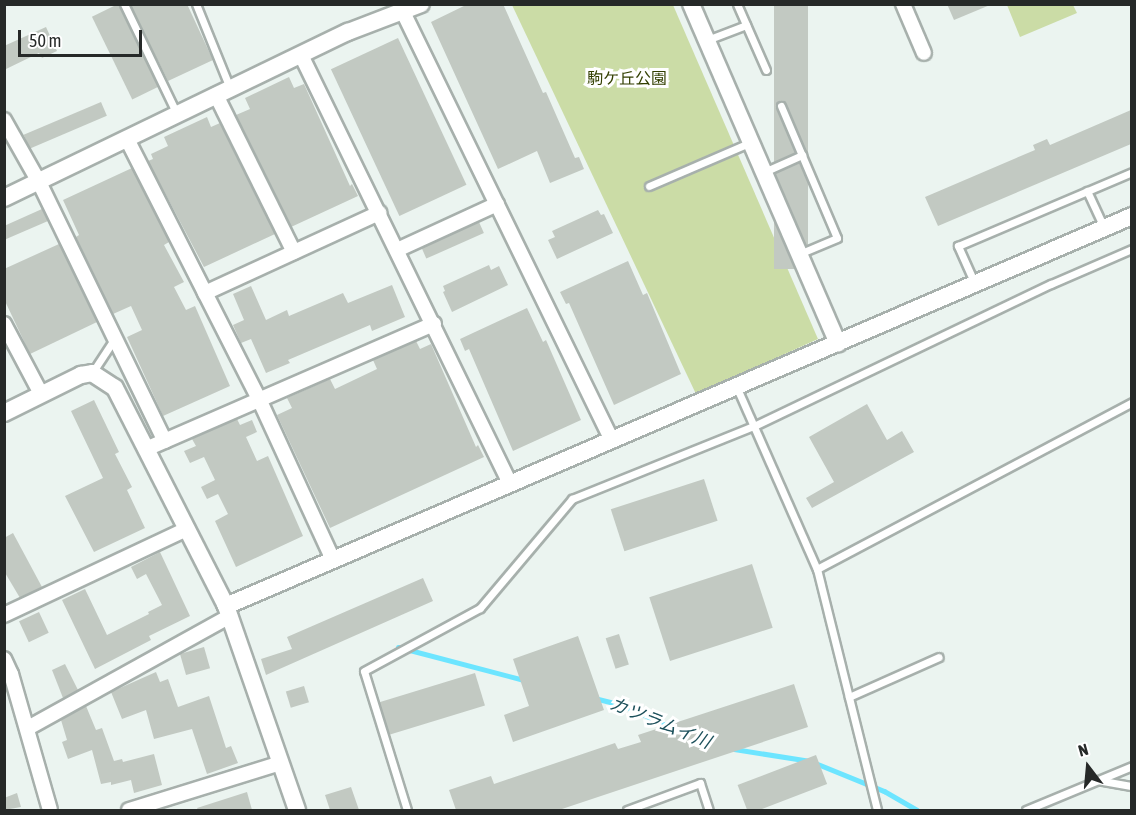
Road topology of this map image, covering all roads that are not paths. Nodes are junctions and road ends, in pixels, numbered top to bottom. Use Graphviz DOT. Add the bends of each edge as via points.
graph roads {
  1 [pos="124,4"];
  2 [pos="196,4"];
  3 [pos="421,4"];
  4 [pos="691,4"];
  5 [pos="737,4"];
  6 [pos="903,4"];
  7 [pos="403,12"];
  8 [pos="746,24"];
  9 [pos="707,40"];
  10 [pos="924,52"];
  11 [pos="301,55"];
  12 [pos="766,70"];
  13 [pos="223,92"];
  14 [pos="781,106"];
  15 [pos="177,114"];
  16 [pos="4,120"];
  17 [pos="127,139"];
  18 [pos="751,142"];
  19 [pos="802,155"];
  20 [pos="764,172"];
  21 [pos="1131,172"];
  22 [pos="39,182"];
  23 [pos="649,186"];
  24 [pos="1087,191"];
  25 [pos="4,198"];
  26 [pos="497,204"];
  27 [pos="379,213"];
  28 [pos="1131,216"];
  29 [pos="1104,227"];
  30 [pos="1131,249"];
  31 [pos="397,250"];
  32 [pos="294,252"];
  33 [pos="799,254"];
  34 [pos="975,284"];
  35 [pos="205,293"];
  36 [pos="4,324"];
  37 [pos="434,324"];
  38 [pos="115,338"];
  39 [pos="838,344"];
  40 [pos="92,373"];
  41 [pos="737,388"];
  42 [pos="41,394"];
  43 [pos="259,399"];
  44 [pos="1131,402"];
  45 [pos="4,414"];
  46 [pos="754,426"];
  47 [pos="165,441"];
  48 [pos="612,441"];
  49 [pos="146,449"];
  50 [pos="510,484"];
  51 [pos="187,529"];
  52 [pos="333,560"];
  53 [pos="817,569"];
  54 [pos="228,611"];
  55 [pos="4,615"];
  56 [pos="939,657"];
  57 [pos="4,659"];
  58 [pos="8,674"];
  59 [pos="849,697"];
  60 [pos="28,728"];
  61 [pos="280,764"];
  62 [pos="1131,766"];
  63 [pos="1097,780"];
  64 [pos="1131,786"];
  65 [pos="50,810"];
  66 [pos="129,810"];
  67 [pos="297,810"];
  68 [pos="407,810"];
  69 [pos="628,810"];
  70 [pos="709,810"];
  71 [pos="877,810"];
  72 [pos="1026,810"];
  1 -- 15 [label="lane"];
  2 -- 13 [label="lane"];
  3 -- 7 [label="street"];
  4 -- 9 [label="street"];
  5 -- 8 [label="lane"];
  6 -- 10 [label="street"];
  7 -- 11 [label="street"];
  7 -- 26 [label="street"];
  8 -- 9 [label="lane"];
  8 -- 12 [label="lane"];
  9 -- 18 [label="street"];
  11 -- 13 [label="street"];
  11 -- 27 [label="street"];
  13 -- 15 [label="street"];
  13 -- 32 [label="street"];
  14 -- 19 [label="lane"];
  15 -- 17 [label="street"];
  16 -- 22 [label="street"];
  17 -- 22 [label="street"];
  17 -- 35 [label="street"];
  18 -- 20 [label="street"];
  18 -- 23 [label="lane"];
  19 -- 20 [label="lane"];
  19 -- 33 [label="lane" via="837,238"];
  20 -- 33 [label="street"];
  21 -- 24 [label="lane"];
  22 -- 25 [label="street"];
  22 -- 38 [label="street"];
  24 -- 29 [label="lane"];
  24 -- 34 [label="lane" via="958,246"];
  26 -- 31 [label="street"];
  26 -- 48 [label="street"];
  27 -- 31 [label="street"];
  27 -- 32 [label="street"];
  28 -- 29 [label="street"];
  29 -- 34 [label="street"];
  30 -- 46 [label="lane"];
  31 -- 37 [label="street"];
  32 -- 35 [label="street"];
  33 -- 39 [label="street"];
  34 -- 39 [label="street"];
  35 -- 43 [label="street"];
  36 -- 42 [label="street"];
  37 -- 43 [label="street"];
  37 -- 50 [label="street"];
  38 -- 40 [label="lane"];
  38 -- 47 [label="street"];
  39 -- 41 [label="street"];
  40 -- 42 [label="street"];
  40 -- 49 [label="street" via="115,388"];
  41 -- 46 [label="lane"];
  41 -- 48 [label="street"];
  42 -- 45 [label="street"];
  43 -- 47 [label="street"];
  43 -- 52 [label="street"];
  44 -- 53 [label="lane"];
  46 -- 53 [label="lane"];
  46 -- 68 [label="lane" via="572,499 480,608 364,671"];
  47 -- 49 [label="street"];
  48 -- 50 [label="street"];
  49 -- 51 [label="street"];
  50 -- 52 [label="street"];
  51 -- 54 [label="street"];
  51 -- 55 [label="street"];
  52 -- 54 [label="street"];
  53 -- 59 [label="lane"];
  54 -- 60 [label="street"];
  54 -- 61 [label="street"];
  56 -- 59 [label="lane"];
  57 -- 58 [label="street"];
  58 -- 60 [label="street"];
  59 -- 71 [label="lane"];
  60 -- 65 [label="street"];
  61 -- 66 [label="street"];
  61 -- 67 [label="street"];
  62 -- 63 [label="lane"];
  63 -- 64 [label="lane"];
  63 -- 72 [label="lane"];
  69 -- 70 [label="lane" via="700,783"];
}
